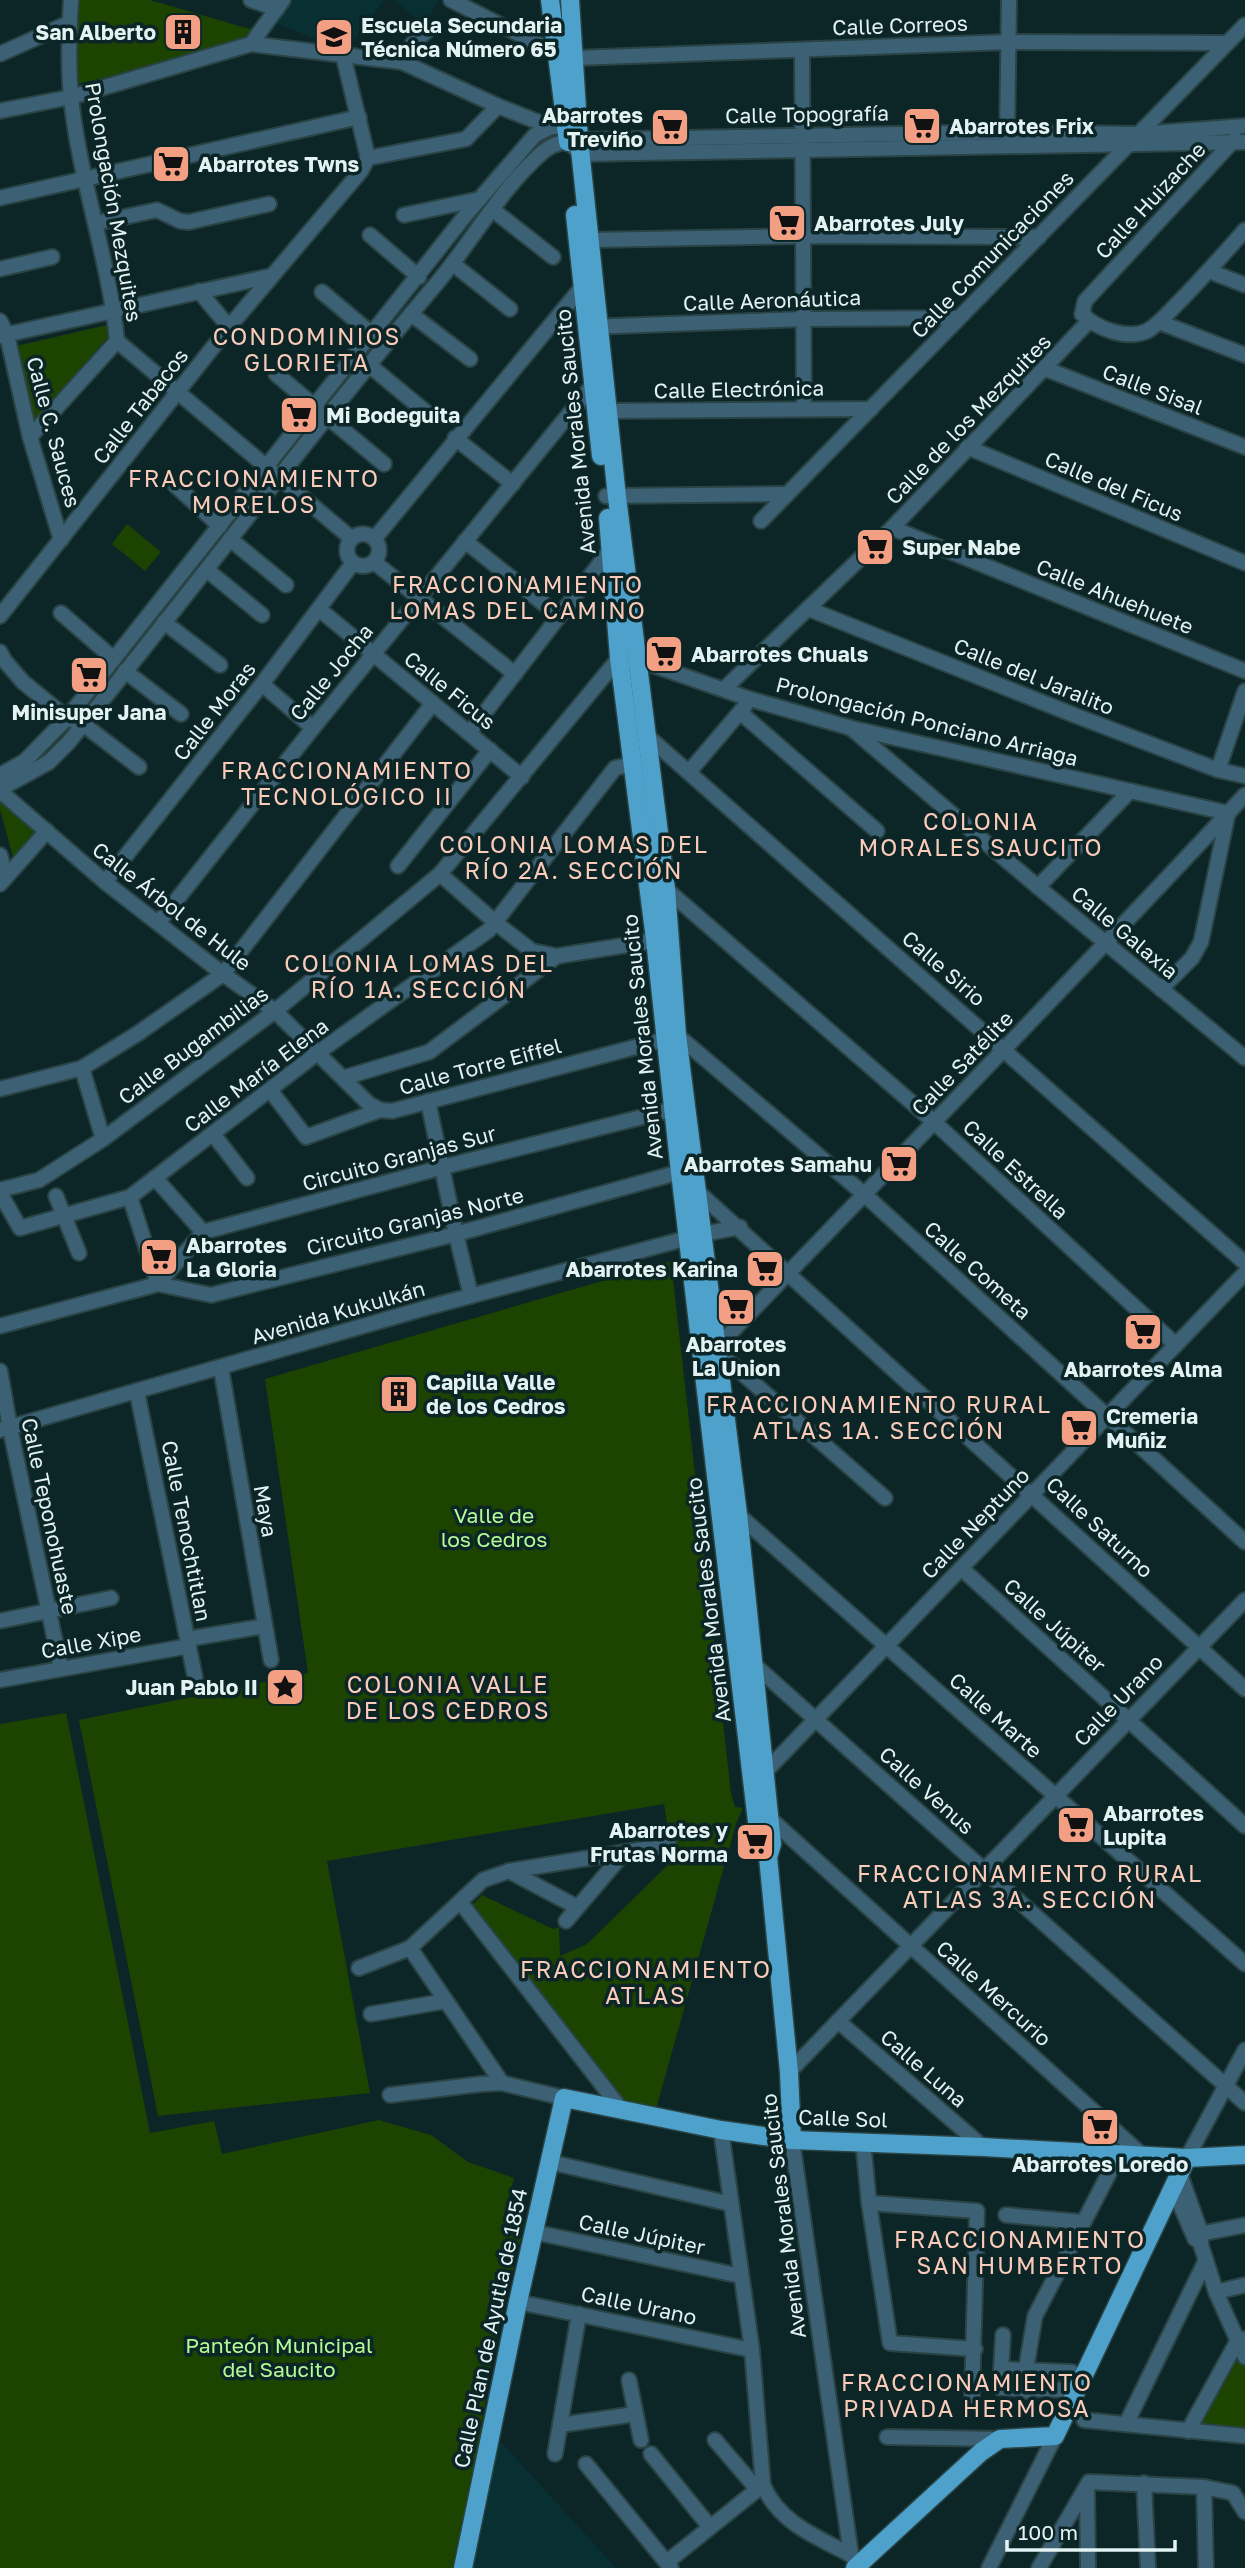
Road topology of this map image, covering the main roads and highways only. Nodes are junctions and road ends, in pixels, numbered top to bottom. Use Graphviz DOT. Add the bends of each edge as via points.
graph roads {
  1 [pos="550,0"];
  2 [pos="570,0"];
  3 [pos="569,138"];
  4 [pos="593,327"];
  5 [pos="612,496"];
  6 [pos="663,939"];
  7 [pos="672,1037"];
  8 [pos="696,1236"];
  9 [pos="713,1349"];
  10 [pos="738,1596"];
  11 [pos="768,1857"];
  12 [pos="564,2098"];
  13 [pos="792,2140"];
  14 [pos="1245,2155"];
  15 [pos="1180,2174"];
  16 [pos="857,2564"];
  17 [pos="463,2568"];
  1 -- 3 [label="main road, Avenida Morales Saucito"];
  2 -- 3 [label="main road, Avenida Morales Saucito" via="575,58"];
  3 -- 4 [label="main road, Avenida Morales Saucito" via="582,287"];
  3 -- 4 [label="main road, Avenida Morales Saucito" via="590,240"];
  4 -- 5 [label="main road, Avenida Morales Saucito" via="608,411"];
  4 -- 5 [label="main road, Avenida Morales Saucito" via="593,386"];
  5 -- 6 [label="main road, Avenida Morales Saucito" via="619,658"];
  5 -- 6 [label="main road, Avenida Morales Saucito" via="666,889"];
  6 -- 7 [label="main road, Avenida Morales Saucito"];
  7 -- 8 [label="main road, Avenida Morales Saucito" via="697,1191"];
  7 -- 8 [label="main road, Avenida Morales Saucito" via="680,1172"];
  8 -- 9 [label="main road, Avenida Morales Saucito"];
  9 -- 10 [label="main road, Avenida Morales Saucito" via="738,1514"];
  9 -- 10 [label="main road, Avenida Morales Saucito" via="719,1498"];
  10 -- 11 [label="main road, Avenida Morales Saucito" via="753,1664 772,1844"];
  10 -- 11 [label="main road, Avenida Morales Saucito" via="737,1650 760,1847"];
  11 -- 13 [label="main road, Avenida Morales Saucito"];
  12 -- 13 [label="main road, Calle Sol"];
  12 -- 17 [label="main road, Calle Plan de Ayutla de 1854"];
  13 -- 15 [label="main road, Calle Sol" via="1143,2156"];
  14 -- 15 [label="main road, Calle Sol"];
  15 -- 16 [label="main road" via="1055,2436 1000,2439 966,2463"];
}
